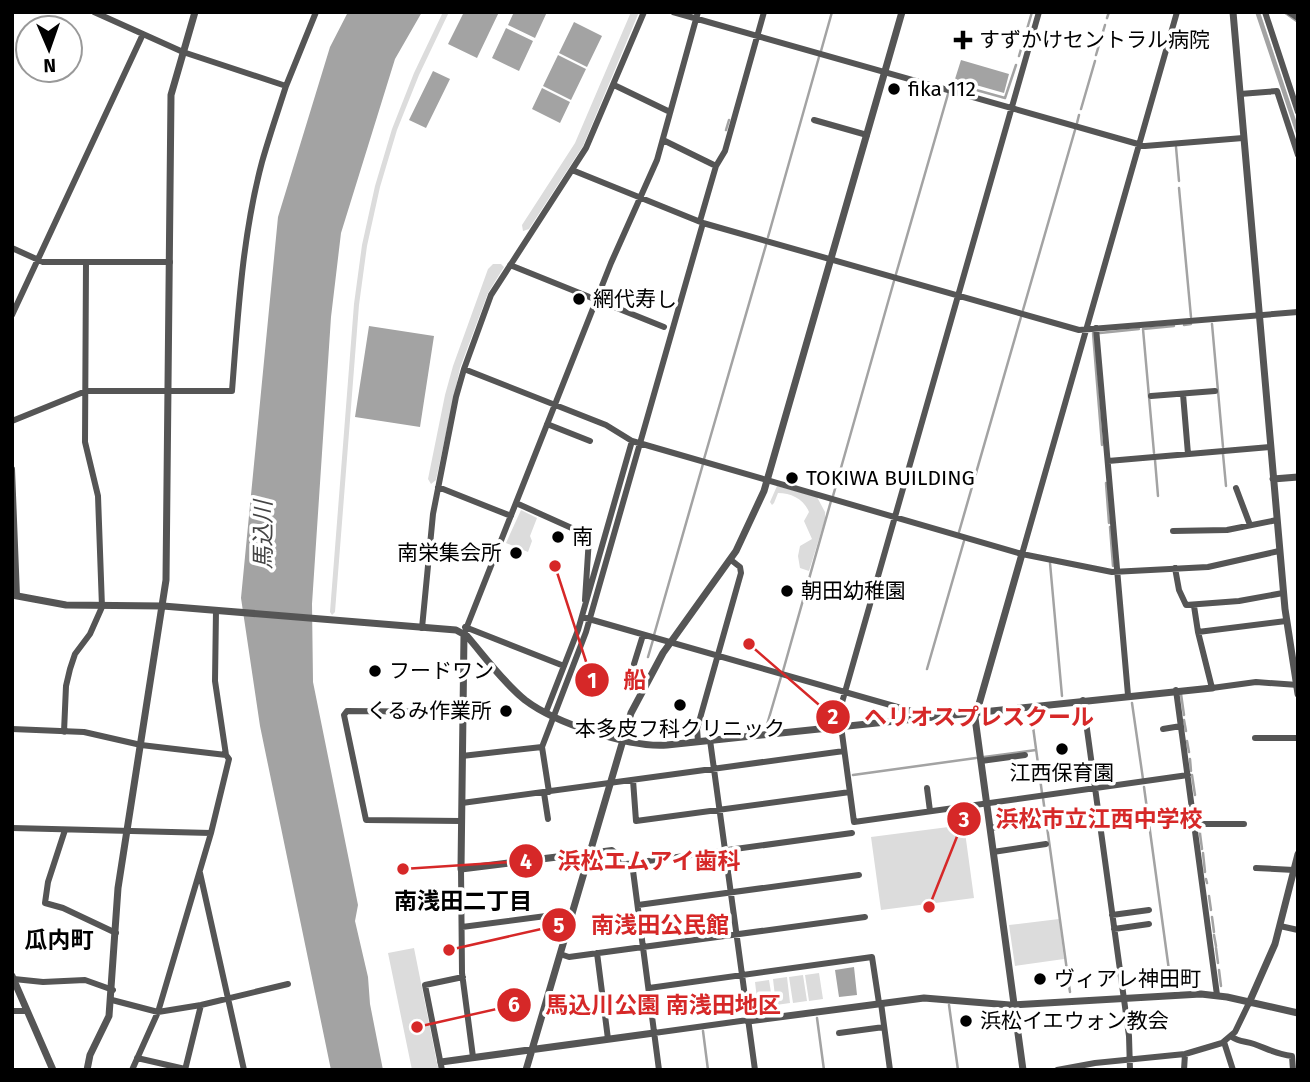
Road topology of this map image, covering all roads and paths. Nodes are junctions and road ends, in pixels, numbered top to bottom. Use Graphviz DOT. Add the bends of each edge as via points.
graph roads {
  1 [pos="94,12"];
  2 [pos="195,12"];
  3 [pos="316,12"];
  4 [pos="644,12"];
  5 [pos="673,12"];
  6 [pos="764,12"];
  7 [pos="902,12"];
  8 [pos="1039,12"];
  9 [pos="1177,12"];
  10 [pos="1233,12"];
  11 [pos="1265,12"];
  12 [pos="1289,12"];
  13 [pos="697,15"];
  14 [pos="1298,19"];
  15 [pos="143,34"];
  16 [pos="758,36"];
  17 [pos="183,52"];
  18 [pos="885,72"];
  19 [pos="614,85"];
  20 [pos="286,86"];
  21 [pos="1294,90"];
  22 [pos="1240,94"];
  23 [pos="1012,108"];
  24 [pos="670,112"];
  25 [pos="1298,112"];
  26 [pos="814,120"];
  27 [pos="867,135"];
  28 [pos="1243,138"];
  29 [pos="663,140"];
  30 [pos="1139,145"];
  31 [pos="1298,155"];
  32 [pos="716,166"];
  33 [pos="572,170"];
  34 [pos="640,198"];
  35 [pos="702,222"];
  36 [pos="12,248"];
  37 [pos="37,259"];
  38 [pos="831,259"];
  39 [pos="86,262"];
  40 [pos="170,262"];
  41 [pos="510,265"];
  42 [pos="958,296"];
  43 [pos="596,300"];
  44 [pos="1298,312"];
  45 [pos="12,315"];
  46 [pos="1259,315"];
  47 [pos="664,327"];
  48 [pos="1096,328"];
  49 [pos="1086,329"];
  50 [pos="464,369"];
  51 [pos="86,391"];
  52 [pos="169,391"];
  53 [pos="1215,391"];
  54 [pos="1183,394"];
  55 [pos="1151,397"];
  56 [pos="555,405"];
  57 [pos="12,421"];
  58 [pos="547,424"];
  59 [pos="590,441"];
  60 [pos="632,442"];
  61 [pos="640,444"];
  62 [pos="1270,447"];
  63 [pos="1188,454"];
  64 [pos="1108,461"];
  65 [pos="12,470"];
  66 [pos="1298,477"];
  67 [pos="1273,479"];
  68 [pos="768,480"];
  69 [pos="438,487"];
  70 [pos="1236,488"];
  71 [pos="516,503"];
  72 [pos="511,516"];
  73 [pos="895,517"];
  74 [pos="1277,520"];
  75 [pos="1250,525"];
  76 [pos="1173,531"];
  77 [pos="1279,551"];
  78 [pos="1022,555"];
  79 [pos="731,560"];
  80 [pos="1175,568"];
  81 [pos="1118,572"];
  82 [pos="1283,593"];
  83 [pos="15,595"];
  84 [pos="587,601"];
  85 [pos="163,606"];
  86 [pos="1194,606"];
  87 [pos="102,607"];
  88 [pos="216,610"];
  89 [pos="582,617"];
  90 [pos="590,620"];
  91 [pos="1286,621"];
  92 [pos="422,628"];
  93 [pos="464,630"];
  94 [pos="1198,632"];
  95 [pos="643,635"];
  96 [pos="670,642"];
  97 [pos="718,656"];
  98 [pos="634,664"];
  99 [pos="564,666"];
  100 [pos="1296,667"];
  101 [pos="1297,685"];
  102 [pos="1212,688"];
  103 [pos="1177,690"];
  104 [pos="845,692"];
  105 [pos="1298,694"];
  106 [pos="1128,695"];
  107 [pos="1083,700"];
  108 [pos="977,711"];
  109 [pos="463,712"];
  110 [pos="546,712"];
  111 [pos="554,715"];
  112 [pos="916,718"];
  113 [pos="839,726"];
  114 [pos="1181,726"];
  115 [pos="12,729"];
  116 [pos="1163,729"];
  117 [pos="64,732"];
  118 [pos="1255,738"];
  119 [pos="1298,738"];
  120 [pos="710,740"];
  121 [pos="622,741"];
  122 [pos="698,741"];
  123 [pos="141,745"];
  124 [pos="542,747"];
  125 [pos="844,751"];
  126 [pos="226,755"];
  127 [pos="1025,755"];
  128 [pos="462,756"];
  129 [pos="981,761"];
  130 [pos="713,769"];
  131 [pos="1188,775"];
  132 [pos="634,780"];
  133 [pos="609,784"];
  134 [pos="927,788"];
  135 [pos="1095,788"];
  136 [pos="850,792"];
  137 [pos="546,793"];
  138 [pos="461,803"];
  139 [pos="986,803"];
  140 [pos="719,810"];
  141 [pos="930,811"];
  142 [pos="548,819"];
  143 [pos="461,821"];
  144 [pos="1043,821"];
  145 [pos="1195,824"];
  146 [pos="1244,824"];
  147 [pos="12,828"];
  148 [pos="990,828"];
  149 [pos="65,830"];
  150 [pos="128,831"];
  151 [pos="211,833"];
  152 [pos="852,833"];
  153 [pos="1046,844"];
  154 [pos="725,851"];
  155 [pos="993,852"];
  156 [pos="589,853"];
  157 [pos="1298,854"];
  158 [pos="632,863"];
  159 [pos="1256,868"];
  160 [pos="461,869"];
  161 [pos="1294,870"];
  162 [pos="200,872"];
  163 [pos="859,875"];
  164 [pos="1294,888"];
  165 [pos="730,892"];
  166 [pos="638,905"];
  167 [pos="1149,910"];
  168 [pos="1112,915"];
  169 [pos="570,917"];
  170 [pos="865,917"];
  171 [pos="1149,924"];
  172 [pos="1280,926"];
  173 [pos="462,927"];
  174 [pos="1114,929"];
  175 [pos="1298,930"];
  176 [pos="116,933"];
  177 [pos="736,934"];
  178 [pos="643,947"];
  179 [pos="597,953"];
  180 [pos="560,954"];
  181 [pos="742,975"];
  182 [pos="463,978"];
  183 [pos="13,981"];
  184 [pos="288,984"];
  185 [pos="649,988"];
  186 [pos="113,990"];
  187 [pos="1217,995"];
  188 [pos="228,998"];
  189 [pos="1124,998"];
  190 [pos="112,1000"];
  191 [pos="880,1003"];
  192 [pos="1249,1003"];
  193 [pos="201,1005"];
  194 [pos="1014,1005"];
  195 [pos="12,1011"];
  196 [pos="27,1011"];
  197 [pos="158,1012"];
  198 [pos="1298,1013"];
  199 [pos="748,1021"];
  200 [pos="884,1027"];
  201 [pos="654,1033"];
  202 [pos="839,1033"];
  203 [pos="1232,1037"];
  204 [pos="608,1039"];
  205 [pos="1224,1042"];
  206 [pos="532,1049"];
  207 [pos="1185,1054"];
  208 [pos="473,1057"];
  209 [pos="137,1058"];
  210 [pos="1130,1060"];
  211 [pos="441,1066"];
  212 [pos="53,1070"];
  213 [pos="87,1070"];
  214 [pos="132,1070"];
  215 [pos="185,1070"];
  216 [pos="243,1070"];
  217 [pos="526,1070"];
  218 [pos="659,1070"];
  219 [pos="755,1070"];
  220 [pos="890,1070"];
  221 [pos="1023,1070"];
  222 [pos="1057,1070"];
  223 [pos="1130,1070"];
  224 [pos="1184,1070"];
  225 [pos="1233,1070"];
  226 [pos="1293,1070"];
  1 -- 15 [label="street"];
  2 -- 17 [label="street"];
  3 -- 20 [label="street"];
  4 -- 19 [label="street"];
  5 -- 13 [label="street"];
  6 -- 16 [label="street"];
  7 -- 18 [label="street"];
  8 -- 23 [label="street"];
  9 -- 30 [label="street"];
  10 -- 22 [label="street"];
  11 -- 21 [label="street"];
  12 -- 14 [label="street"];
  13 -- 16 [label="street"];
  13 -- 24 [label="street"];
  15 -- 17 [label="street"];
  15 -- 37 [label="street"];
  16 -- 18 [label="street"];
  16 -- 32 [label="street" via="725,151"];
  17 -- 20 [label="street"];
  17 -- 40 [label="street" via="171,95"];
  18 -- 23 [label="street"];
  18 -- 27 [label="street"];
  19 -- 24 [label="street"];
  19 -- 33 [label="street"];
  20 -- 52 [label="street" via="251,215 232,391"];
  21 -- 25 [label="street"];
  22 -- 28 [label="street"];
  22 -- 31 [label="street" via="1276,91"];
  23 -- 30 [label="street"];
  23 -- 42 [label="street"];
  24 -- 29 [label="street"];
  26 -- 27 [label="street"];
  27 -- 38 [label="street"];
  28 -- 30 [label="street"];
  28 -- 46 [label="street"];
  29 -- 32 [label="street"];
  29 -- 34 [label="street"];
  30 -- 49 [label="street"];
  32 -- 35 [label="street"];
  33 -- 34 [label="street"];
  33 -- 41 [label="street"];
  34 -- 35 [label="street"];
  34 -- 43 [label="street"];
  35 -- 38 [label="street"];
  35 -- 61 [label="street"];
  36 -- 37 [label="street"];
  37 -- 39 [label="street"];
  37 -- 45 [label="street"];
  38 -- 42 [label="street"];
  38 -- 68 [label="street"];
  39 -- 40 [label="street"];
  39 -- 51 [label="street"];
  40 -- 52 [label="street"];
  41 -- 43 [label="street"];
  41 -- 50 [label="street" via="491,295"];
  42 -- 49 [label="street"];
  42 -- 73 [label="street"];
  43 -- 47 [label="street"];
  43 -- 56 [label="street"];
  44 -- 46 [label="street"];
  46 -- 48 [label="street"];
  46 -- 62 [label="street"];
  48 -- 49 [label="street"];
  48 -- 64 [label="street"];
  49 -- 78 [label="street"];
  50 -- 56 [label="street"];
  50 -- 69 [label="street"];
  51 -- 52 [label="street"];
  51 -- 57 [label="street"];
  51 -- 87 [label="street" via="85,442 98,496"];
  52 -- 85 [label="street"];
  53 -- 54 [label="street"];
  54 -- 55 [label="street"];
  54 -- 63 [label="street"];
  56 -- 58 [label="street"];
  56 -- 60 [label="street" via="606,425"];
  58 -- 59 [label="street"];
  58 -- 71 [label="street"];
  60 -- 61 [label="street"];
  60 -- 84 [label="street"];
  61 -- 68 [label="street"];
  61 -- 90 [label="street"];
  62 -- 63 [label="street"];
  62 -- 67 [label="street"];
  63 -- 64 [label="street"];
  64 -- 81 [label="street"];
  65 -- 83 [label="street"];
  66 -- 67 [label="street"];
  67 -- 74 [label="street"];
  68 -- 73 [label="street"];
  68 -- 79 [label="street"];
  69 -- 72 [label="street"];
  69 -- 92 [label="street"];
  70 -- 75 [label="street"];
  71 -- 72 [label="street"];
  71 -- 84 [label="street" via="589,538 583,600"];
  72 -- 93 [label="street"];
  73 -- 78 [label="street"];
  73 -- 104 [label="street"];
  74 -- 75 [label="street"];
  74 -- 77 [label="street"];
  75 -- 76 [label="street" via="1220,531"];
  77 -- 80 [label="street" via="1217,566"];
  77 -- 82 [label="street"];
  78 -- 81 [label="street"];
  78 -- 108 [label="street"];
  79 -- 96 [label="street"];
  79 -- 97 [label="street" via="741,573"];
  80 -- 81 [label="street"];
  80 -- 86 [label="street" via="1182,601"];
  81 -- 106 [label="street"];
  82 -- 86 [label="street"];
  82 -- 91 [label="street"];
  83 -- 87 [label="street"];
  84 -- 89 [label="street"];
  85 -- 87 [label="street"];
  85 -- 88 [label="street"];
  85 -- 123 [label="street"];
  86 -- 94 [label="street"];
  87 -- 117 [label="street" via="70,669"];
  88 -- 92 [label="street"];
  88 -- 126 [label="street" via="215,681"];
  89 -- 90 [label="street"];
  89 -- 99 [label="street"];
  90 -- 95 [label="street"];
  90 -- 111 [label="street"];
  91 -- 94 [label="street"];
  91 -- 100 [label="street"];
  92 -- 93 [label="street"];
  93 -- 99 [label="street"];
  93 -- 109 [label="street"];
  93 -- 110 [label="street" via="518,693"];
  94 -- 102 [label="street"];
  95 -- 96 [label="street"];
  95 -- 98 [label="street"];
  96 -- 97 [label="street"];
  96 -- 121 [label="street" via="640,692"];
  97 -- 104 [label="street"];
  97 -- 122 [label="street" via="697,729"];
  99 -- 110 [label="street"];
  100 -- 101 [label="street"];
  101 -- 102 [label="street" via="1256,682"];
  101 -- 105 [label="street"];
  102 -- 103 [label="street"];
  103 -- 106 [label="street"];
  103 -- 114 [label="street"];
  104 -- 112 [label="street" via="915,712"];
  104 -- 113 [label="street"];
  106 -- 107 [label="street"];
  107 -- 108 [label="street"];
  107 -- 135 [label="street"];
  108 -- 112 [label="street"];
  108 -- 129 [label="street"];
  109 -- 128 [label="street"];
  109 -- 143 [label="street" via="347,711 344,715 366,820"];
  110 -- 111 [label="street"];
  111 -- 121 [label="street"];
  111 -- 124 [label="street"];
  112 -- 113 [label="street"];
  113 -- 120 [label="street"];
  113 -- 125 [label="street"];
  114 -- 116 [label="street"];
  114 -- 131 [label="street"];
  115 -- 117 [label="street"];
  117 -- 123 [label="street"];
  118 -- 119 [label="street"];
  120 -- 122 [label="street"];
  120 -- 130 [label="street"];
  121 -- 122 [label="street" via="658,745"];
  121 -- 133 [label="street"];
  123 -- 126 [label="street"];
  123 -- 150 [label="street"];
  124 -- 128 [label="street"];
  124 -- 137 [label="street"];
  125 -- 130 [label="street"];
  125 -- 136 [label="street"];
  126 -- 151 [label="street" via="229,760"];
  127 -- 129 [label="street"];
  128 -- 138 [label="street"];
  129 -- 139 [label="street"];
  130 -- 132 [label="street"];
  130 -- 140 [label="street"];
  131 -- 135 [label="street"];
  131 -- 145 [label="street"];
  132 -- 133 [label="street"];
  132 -- 140 [label="street" via="636,821"];
  133 -- 137 [label="street"];
  133 -- 156 [label="street"];
  134 -- 141 [label="street"];
  135 -- 139 [label="street"];
  135 -- 168 [label="street"];
  136 -- 140 [label="street"];
  136 -- 141 [label="street" via="854,822"];
  137 -- 138 [label="street"];
  137 -- 142 [label="street"];
  138 -- 143 [label="street"];
  139 -- 141 [label="street"];
  139 -- 148 [label="street"];
  140 -- 154 [label="street"];
  143 -- 160 [label="street"];
  144 -- 148 [label="street"];
  145 -- 146 [label="street"];
  145 -- 187 [label="street"];
  147 -- 149 [label="street"];
  148 -- 155 [label="street"];
  149 -- 150 [label="street"];
  149 -- 176 [label="street" via="45,903"];
  150 -- 151 [label="street"];
  150 -- 176 [label="street"];
  151 -- 162 [label="street"];
  152 -- 154 [label="street"];
  153 -- 155 [label="street"];
  154 -- 158 [label="street"];
  154 -- 165 [label="street"];
  155 -- 194 [label="street"];
  156 -- 158 [label="street" via="612,850 620,865"];
  156 -- 160 [label="street"];
  156 -- 169 [label="street"];
  157 -- 161 [label="street"];
  158 -- 166 [label="street"];
  159 -- 161 [label="street"];
  160 -- 173 [label="street"];
  161 -- 164 [label="street"];
  162 -- 188 [label="street"];
  162 -- 197 [label="street"];
  163 -- 165 [label="street"];
  164 -- 172 [label="street"];
  165 -- 166 [label="street"];
  165 -- 177 [label="street"];
  166 -- 178 [label="street"];
  167 -- 168 [label="street"];
  168 -- 174 [label="street"];
  169 -- 173 [label="street" via="561,914"];
  169 -- 180 [label="street"];
  170 -- 177 [label="street"];
  171 -- 174 [label="street"];
  172 -- 175 [label="street"];
  172 -- 192 [label="street"];
  173 -- 182 [label="street"];
  174 -- 189 [label="street"];
  176 -- 186 [label="street"];
  177 -- 178 [label="street"];
  177 -- 181 [label="street"];
  178 -- 179 [label="street"];
  178 -- 185 [label="street"];
  179 -- 180 [label="street"];
  179 -- 204 [label="street"];
  180 -- 206 [label="street"];
  181 -- 185 [label="street"];
  181 -- 191 [label="street" via="872,957"];
  181 -- 199 [label="street"];
  182 -- 208 [label="street"];
  182 -- 211 [label="street" via="425,985"];
  183 -- 186 [label="street" via="85,980"];
  183 -- 196 [label="street"];
  184 -- 188 [label="street"];
  185 -- 201 [label="street"];
  186 -- 190 [label="street"];
  187 -- 189 [label="street"];
  187 -- 192 [label="street"];
  188 -- 193 [label="street"];
  188 -- 216 [label="street"];
  189 -- 194 [label="street"];
  189 -- 210 [label="street"];
  190 -- 197 [label="street"];
  190 -- 213 [label="street"];
  191 -- 194 [label="street" via="937,997"];
  191 -- 199 [label="street"];
  191 -- 200 [label="street"];
  192 -- 198 [label="street"];
  192 -- 203 [label="street"];
  193 -- 197 [label="street"];
  193 -- 215 [label="street"];
  194 -- 221 [label="street"];
  195 -- 196 [label="street"];
  196 -- 212 [label="street"];
  197 -- 209 [label="street"];
  199 -- 201 [label="street"];
  199 -- 219 [label="street"];
  200 -- 202 [label="street"];
  200 -- 220 [label="street"];
  201 -- 204 [label="street"];
  201 -- 218 [label="street"];
  203 -- 205 [label="street"];
  203 -- 226 [label="street" via="1274,1054 1292,1056"];
  204 -- 206 [label="street"];
  205 -- 207 [label="street"];
  205 -- 225 [label="street"];
  206 -- 208 [label="street"];
  206 -- 217 [label="street"];
  207 -- 210 [label="street"];
  207 -- 224 [label="street"];
  208 -- 211 [label="street"];
  209 -- 214 [label="street"];
  209 -- 215 [label="street"];
  210 -- 222 [label="street"];
  210 -- 223 [label="street"];
}
